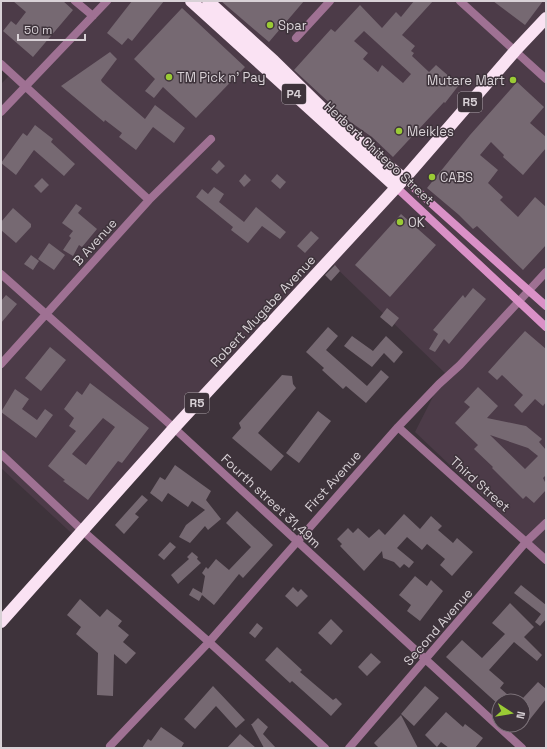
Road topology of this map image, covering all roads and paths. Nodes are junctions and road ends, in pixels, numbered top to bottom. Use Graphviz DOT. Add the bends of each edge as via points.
graph roads {
  1 [pos="75,1"];
  2 [pos="107,1"];
  3 [pos="191,1"];
  4 [pos="208,1"];
  5 [pos="330,1"];
  6 [pos="460,1"];
  7 [pos="93,16"];
  8 [pos="546,18"];
  9 [pos="296,38"];
  10 [pos="515,51"];
  11 [pos="1,64"];
  12 [pos="546,79"];
  13 [pos="25,86"];
  14 [pos="1,112"];
  15 [pos="211,139"];
  16 [pos="400,183"];
  17 [pos="150,200"];
  18 [pos="546,272"];
  19 [pos="1,274"];
  20 [pos="528,290"];
  21 [pos="518,301"];
  22 [pos="546,306"];
  23 [pos="45,314"];
  24 [pos="546,327"];
  25 [pos="1,364"];
  26 [pos="398,427"];
  27 [pos="174,428"];
  28 [pos="1,454"];
  29 [pos="546,523"];
  30 [pos="83,531"];
  31 [pos="296,541"];
  32 [pos="526,542"];
  33 [pos="546,560"];
  34 [pos="1,622"];
  35 [pos="209,642"];
  36 [pos="425,661"];
  37 [pos="110,746"];
  38 [pos="325,748"];
  39 [pos="349,748"];
  40 [pos="522,748"];
  1 -- 7 [label="street"];
  2 -- 7 [label="street"];
  3 -- 16 [label="highway, Herbert Chitepo Street / P4"];
  4 -- 16 [label="highway, Herbert Chitepo Street / P4"];
  5 -- 9 [label="street"];
  6 -- 10 [label="street"];
  7 -- 13 [label="street"];
  8 -- 10 [label="highway, Robert Mugabe Avenue / R5"];
  10 -- 12 [label="street"];
  10 -- 16 [label="highway, Robert Mugabe Avenue / R5"];
  11 -- 13 [label="street"];
  13 -- 14 [label="street"];
  13 -- 17 [label="street"];
  15 -- 17 [label="street, B Avenue"];
  16 -- 20 [label="main road, Herbert Chitepo Street"];
  16 -- 21 [label="main road, Herbert Chitepo Street"];
  16 -- 27 [label="highway, Robert Mugabe Avenue / R5"];
  17 -- 23 [label="street, B Avenue"];
  18 -- 20 [label="street, First Avenue"];
  19 -- 23 [label="street, Fourth street 31,49m"];
  20 -- 21 [label="street, First Avenue"];
  20 -- 22 [label="main road, Herbert Chitepo Street"];
  21 -- 24 [label="main road, Herbert Chitepo Street"];
  21 -- 26 [label="street, First Avenue" via="460,365"];
  23 -- 25 [label="street, B Avenue"];
  23 -- 27 [label="street, Fourth street 31,49m"];
  26 -- 31 [label="street, First Avenue"];
  26 -- 32 [label="street, Third Street"];
  27 -- 30 [label="highway, Robert Mugabe Avenue / R5"];
  27 -- 31 [label="street, Fourth street 31,49m"];
  28 -- 30 [label="street"];
  29 -- 32 [label="street, Second Avenue"];
  30 -- 34 [label="highway, Robert Mugabe Avenue / R5"];
  30 -- 35 [label="street"];
  31 -- 35 [label="street, First Avenue"];
  31 -- 36 [label="street, Fourth street 31,49m"];
  32 -- 33 [label="street, Third Street"];
  32 -- 36 [label="street, Second Avenue"];
  35 -- 37 [label="street, First Avenue"];
  35 -- 38 [label="street"];
  36 -- 39 [label="street, Second Avenue"];
  36 -- 40 [label="street, Fourth street 31,49m"];
}
